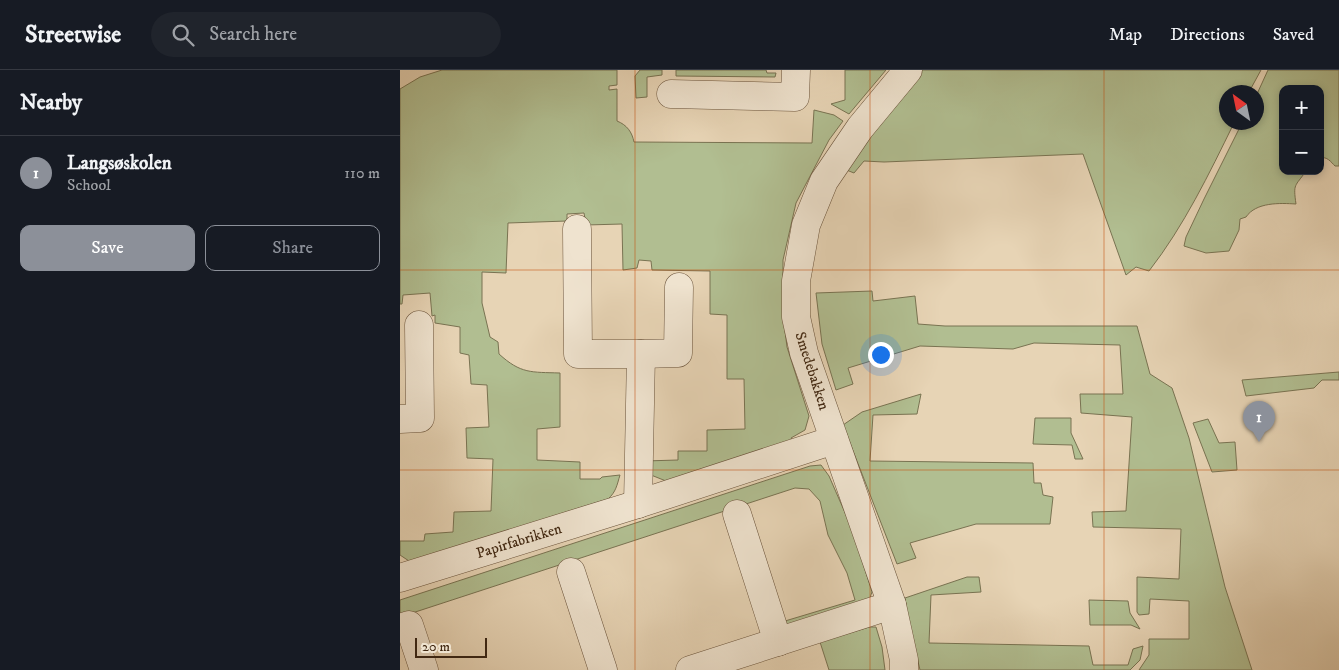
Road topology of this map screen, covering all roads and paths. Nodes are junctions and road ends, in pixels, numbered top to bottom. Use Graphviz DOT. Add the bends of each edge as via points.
graph roads {
  1 [pos="796,70"];
  2 [pos="908,70"];
  3 [pos="671,94"];
  4 [pos="577,230"];
  5 [pos="679,287"];
  6 [pos="419,325"];
  7 [pos="641,354"];
  8 [pos="400,419"];
  9 [pos="834,440"];
  10 [pos="638,504"];
  11 [pos="737,514"];
  12 [pos="572,572"];
  13 [pos="400,578"];
  14 [pos="892,605"];
  15 [pos="400,628"];
  16 [pos="778,642"];
  17 [pos="424,670"];
  18 [pos="603,670"];
  19 [pos="690,670"];
  20 [pos="904,670"];
  1 -- 3 [label="street" via="795,96"];
  2 -- 9 [label="street, Smedebakken" via="855,135 824,181 806,225 796,280 796,317 804,352"];
  4 -- 7 [label="street" via="578,354"];
  5 -- 7 [label="street" via="678,353"];
  6 -- 8 [label="street" via="420,418"];
  7 -- 10 [label="street"];
  9 -- 10 [label="street, Papirfabrikken"];
  9 -- 14 [label="street, Smedebakken"];
  10 -- 13 [label="street, Papirfabrikken"];
  11 -- 16 [label="street"];
  12 -- 18 [label="street"];
  14 -- 16 [label="street"];
  14 -- 20 [label="street, Smedebakken"];
  15 -- 17 [label="street" via="409,625"];
  16 -- 19 [label="street"];
}
